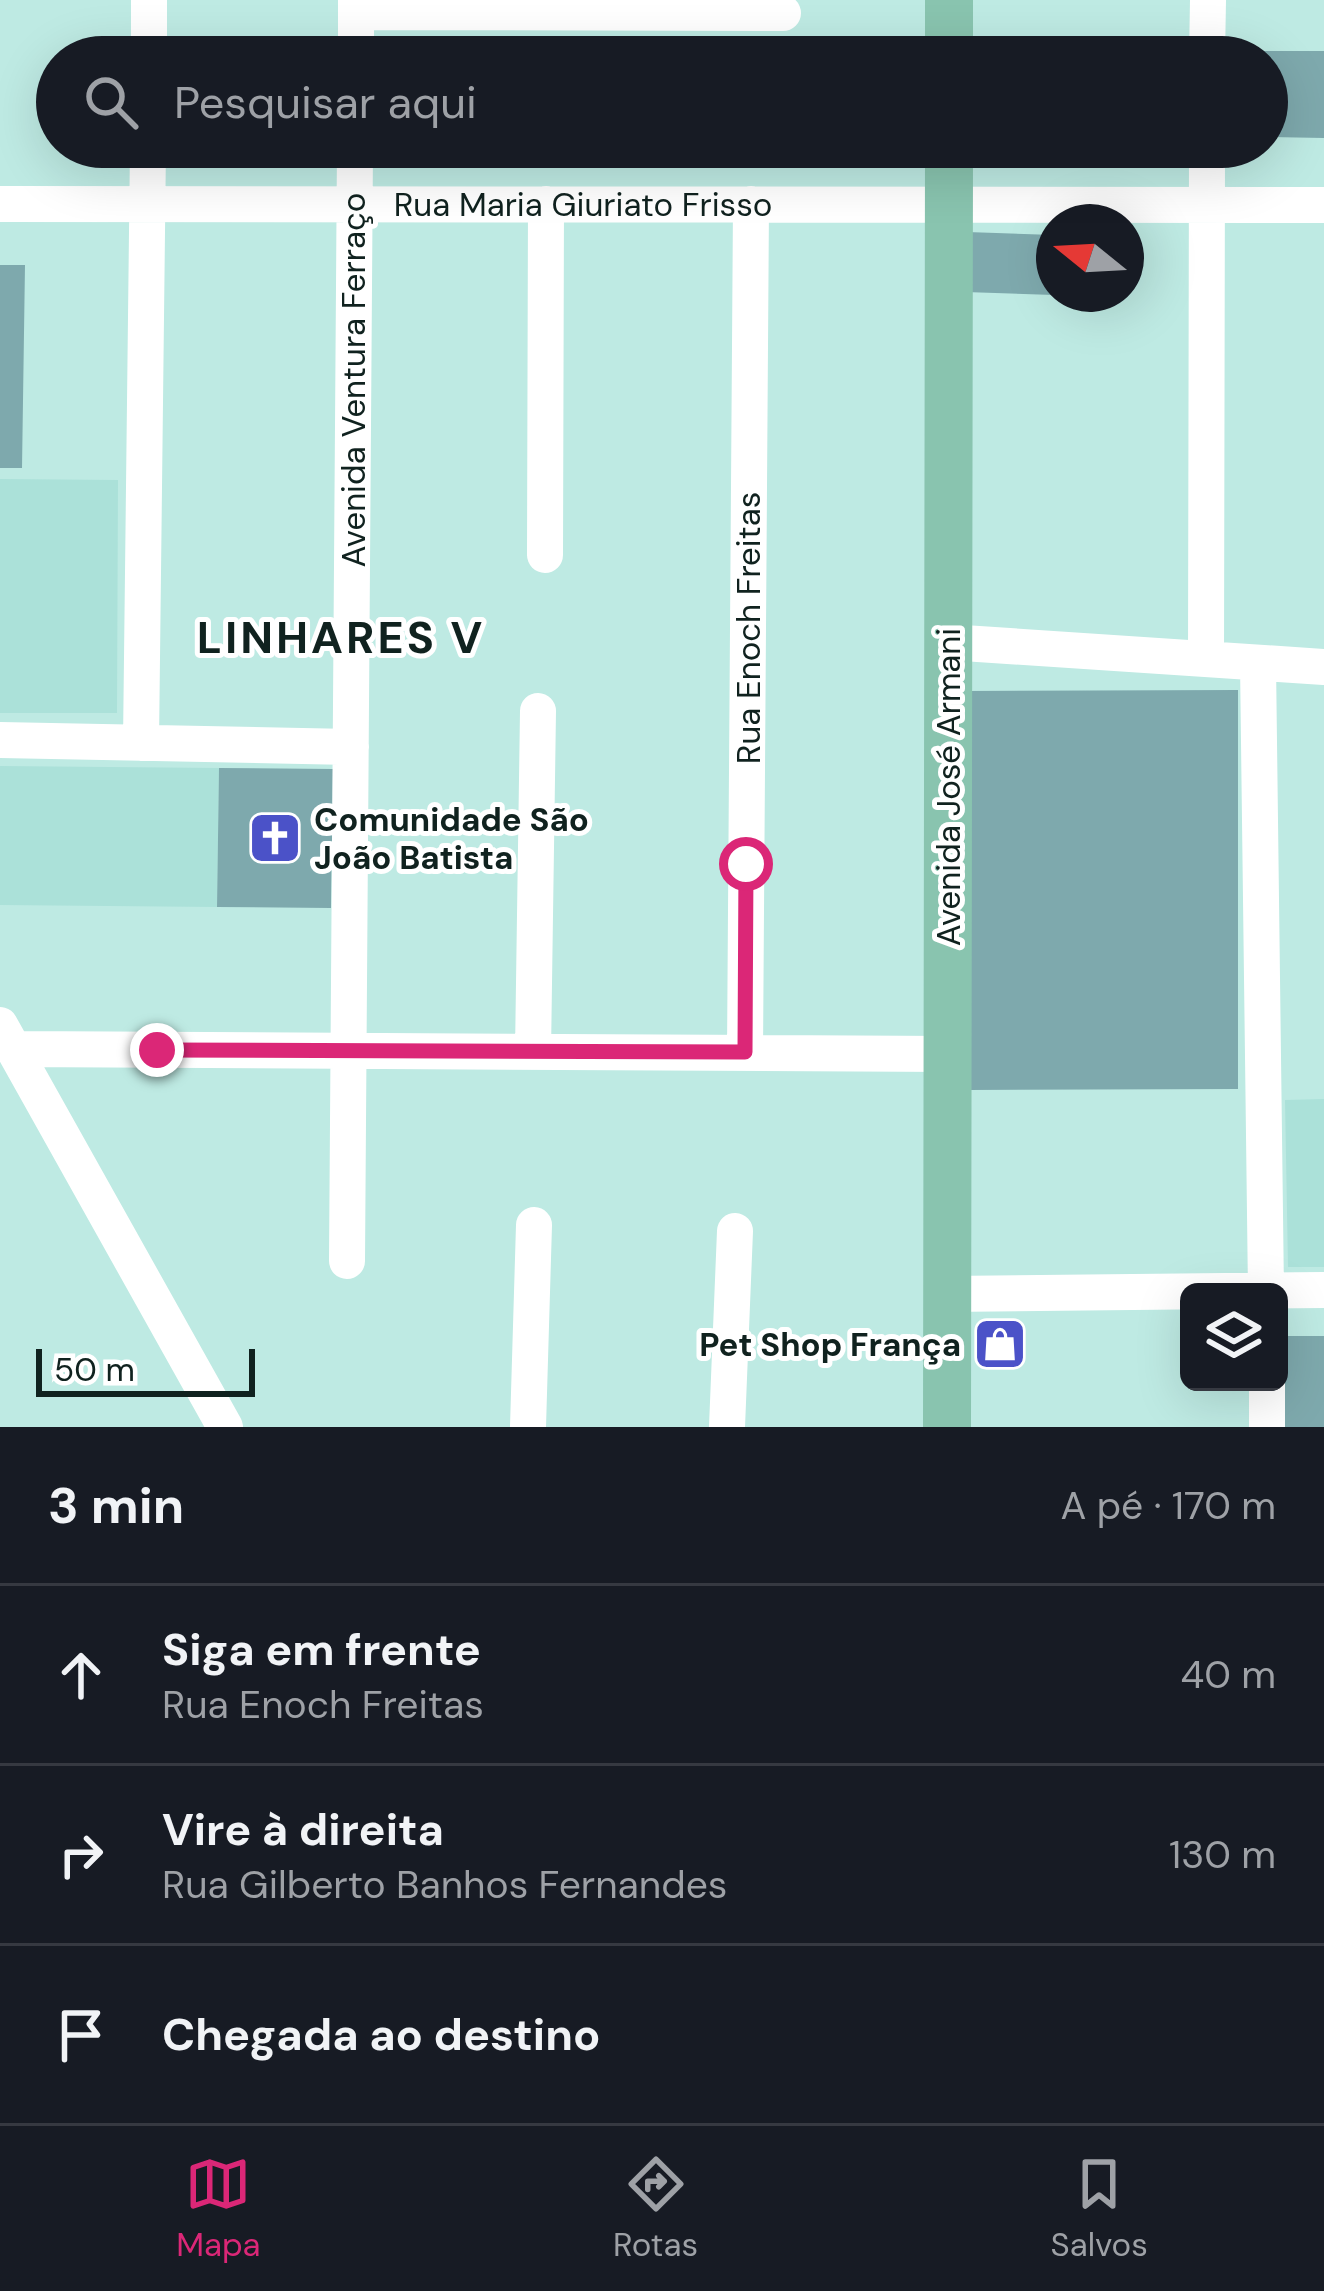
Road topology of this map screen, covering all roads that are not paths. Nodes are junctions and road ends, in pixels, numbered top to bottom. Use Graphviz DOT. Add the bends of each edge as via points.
graph roads {
  1 [pos="149,0"];
  2 [pos="949,0"];
  3 [pos="1208,0"];
  4 [pos="356,6"];
  5 [pos="783,13"];
  6 [pos="148,36"];
  7 [pos="949,36"];
  8 [pos="1208,36"];
  9 [pos="148,168"];
  10 [pos="355,168"];
  11 [pos="949,168"];
  12 [pos="1207,168"];
  13 [pos="0,204"];
  14 [pos="147,204"];
  15 [pos="355,204"];
  16 [pos="546,204"];
  17 [pos="751,204"];
  18 [pos="949,204"];
  19 [pos="1207,205"];
  20 [pos="1324,205"];
  21 [pos="545,555"];
  22 [pos="948,642"];
  23 [pos="1206,659"];
  24 [pos="1258,663"];
  25 [pos="1324,667"];
  26 [pos="538,711"];
  27 [pos="0,740"];
  28 [pos="141,743"];
  29 [pos="351,748"];
  30 [pos="7,1037"];
  31 [pos="348,1051"];
  32 [pos="533,1052"];
  33 [pos="745,1052"];
  34 [pos="948,1054"];
  35 [pos="534,1225"];
  36 [pos="735,1231"];
  37 [pos="347,1262"];
  38 [pos="1266,1283"];
  39 [pos="1324,1290"];
  40 [pos="1288,1291"];
  41 [pos="1180,1292"];
  42 [pos="947,1294"];
  43 [pos="1267,1391"];
  44 [pos="225,1427"];
  45 [pos="528,1427"];
  46 [pos="727,1427"];
  47 [pos="947,1427"];
  48 [pos="1268,1427"];
  1 -- 6 [label="street"];
  2 -- 7 [label="main road"];
  3 -- 8 [label="street"];
  4 -- 5 [label="street"];
  9 -- 14 [label="street"];
  10 -- 15 [label="street, Avenida Ventura Ferraço"];
  11 -- 18 [label="main road, Avenida José Armani"];
  12 -- 19 [label="street"];
  13 -- 14 [label="street, Rua Maria Giuriato Frisso"];
  14 -- 15 [label="street, Rua Maria Giuriato Frisso"];
  14 -- 28 [label="street"];
  15 -- 16 [label="street, Rua Maria Giuriato Frisso"];
  15 -- 29 [label="street, Avenida Ventura Ferraço"];
  16 -- 17 [label="street, Rua Maria Giuriato Frisso"];
  16 -- 21 [label="street"];
  17 -- 18 [label="street, Rua Maria Giuriato Frisso"];
  17 -- 33 [label="street, Rua Enoch Freitas"];
  18 -- 19 [label="street, Rua Maria Giuriato Frisso"];
  18 -- 22 [label="main road, Avenida José Armani"];
  19 -- 20 [label="street, Rua Maria Giuriato Frisso"];
  19 -- 23 [label="street"];
  22 -- 23 [label="street"];
  22 -- 34 [label="main road, Avenida José Armani"];
  23 -- 24 [label="street"];
  24 -- 25 [label="street"];
  24 -- 38 [label="street"];
  26 -- 32 [label="street"];
  27 -- 28 [label="street"];
  28 -- 29 [label="street"];
  29 -- 31 [label="street, Avenida Ventura Ferraço"];
  30 -- 31 [label="street"];
  30 -- 44 [label="street"];
  31 -- 32 [label="street"];
  31 -- 37 [label="street, Avenida Ventura Ferraço"];
  32 -- 33 [label="street"];
  33 -- 34 [label="street"];
  34 -- 42 [label="main road, Avenida José Armani"];
  35 -- 45 [label="street"];
  36 -- 46 [label="street"];
  39 -- 40 [label="street"];
  41 -- 42 [label="street"];
  42 -- 47 [label="main road, Avenida José Armani"];
  43 -- 48 [label="street"];
}
